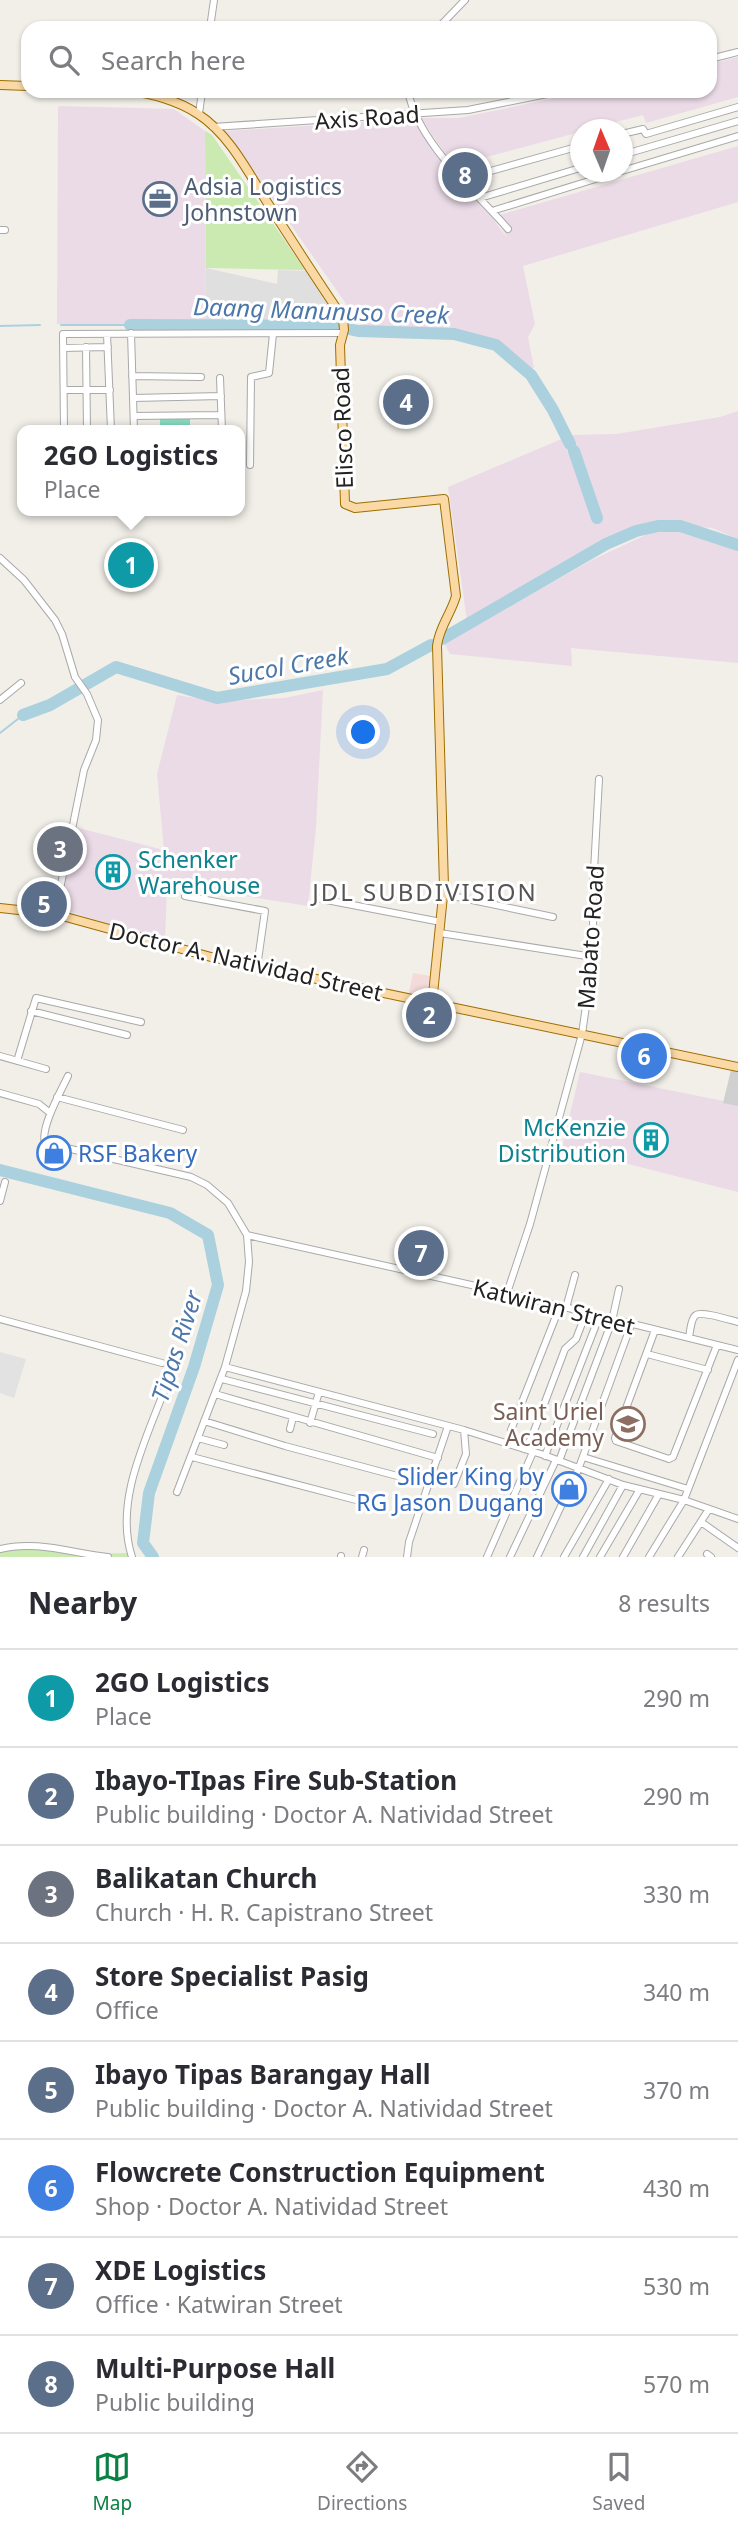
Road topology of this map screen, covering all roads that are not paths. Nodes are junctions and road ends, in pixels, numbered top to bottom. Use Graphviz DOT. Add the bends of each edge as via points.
graph roads {
  1 [pos="214,0"];
  2 [pos="465,0"];
  3 [pos="211,21"];
  4 [pos="445,21"];
  5 [pos="738,52"];
  6 [pos="717,57"];
  7 [pos="0,85"];
  8 [pos="21,86"];
  9 [pos="160,98"];
  10 [pos="201,98"];
  11 [pos="410,98"];
  12 [pos="527,98"];
  13 [pos="738,107"];
  14 [pos="200,114"];
  15 [pos="415,114"];
  16 [pos="738,121"];
  17 [pos="213,127"];
  18 [pos="633,131"];
  19 [pos="646,134"];
  20 [pos="738,136"];
  21 [pos="649,148"];
  22 [pos="570,149"];
  23 [pos="633,152"];
  24 [pos="654,161"];
  25 [pos="633,167"];
  26 [pos="570,171"];
  27 [pos="462,179"];
  28 [pos="585,182"];
  29 [pos="480,198"];
  30 [pos="492,211"];
  31 [pos="508,229"];
  32 [pos="344,329"];
  33 [pos="131,333"];
  34 [pos="107,334"];
  35 [pos="273,334"];
  36 [pos="86,347"];
  37 [pos="108,347"];
  38 [pos="64,348"];
  39 [pos="132,376"];
  40 [pos="201,377"];
  41 [pos="220,378"];
  42 [pos="64,390"];
  43 [pos="87,390"];
  44 [pos="110,390"];
  45 [pos="221,396"];
  46 [pos="133,398"];
  47 [pos="221,415"];
  48 [pos="134,416"];
  49 [pos="64,425"];
  50 [pos="87,425"];
  51 [pos="111,425"];
  52 [pos="134,425"];
  53 [pos="222,425"];
  54 [pos="250,465"];
  55 [pos="0,558"];
  56 [pos="21,682"];
  57 [pos="0,700"];
  58 [pos="599,779"];
  59 [pos="443,894"];
  60 [pos="185,896"];
  61 [pos="316,898"];
  62 [pos="0,908"];
  63 [pos="55,914"];
  64 [pos="553,917"];
  65 [pos="441,922"];
  66 [pos="440,933"];
  67 [pos="593,957"];
  68 [pos="257,967"];
  69 [pos="432,1004"];
  70 [pos="31,1011"];
  71 [pos="107,1013"];
  72 [pos="141,1022"];
  73 [pos="103,1028"];
  74 [pos="582,1034"];
  75 [pos="127,1035"];
  76 [pos="0,1056"];
  77 [pos="17,1061"];
  78 [pos="738,1067"];
  79 [pos="46,1069"];
  80 [pos="68,1076"];
  81 [pos="0,1094"];
  82 [pos="57,1097"];
  83 [pos="50,1113"];
  84 [pos="183,1130"];
  85 [pos="5,1182"];
  86 [pos="0,1201"];
  87 [pos="247,1235"];
  88 [pos="575,1275"];
  89 [pos="619,1289"];
  90 [pos="507,1293"];
  91 [pos="563,1307"];
  92 [pos="586,1314"];
  93 [pos="599,1317"];
  94 [pos="0,1319"];
  95 [pos="612,1321"];
  96 [pos="738,1322"];
  97 [pos="631,1325"];
  98 [pos="655,1330"];
  99 [pos="689,1338"];
  100 [pos="717,1345"];
  101 [pos="738,1350"];
  102 [pos="647,1354"];
  103 [pos="738,1360"];
  104 [pos="162,1363"];
  105 [pos="225,1367"];
  106 [pos="708,1370"];
  107 [pos="169,1378"];
  108 [pos="222,1379"];
  109 [pos="319,1392"];
  110 [pos="215,1394"];
  111 [pos="315,1404"];
  112 [pos="293,1417"];
  113 [pos="204,1421"];
  114 [pos="310,1423"];
  115 [pos="448,1426"];
  116 [pos="290,1429"];
  117 [pos="464,1430"];
  118 [pos="511,1430"];
  119 [pos="433,1434"];
  120 [pos="198,1438"];
  121 [pos="224,1445"];
  122 [pos="524,1449"];
  123 [pos="533,1452"];
  124 [pos="545,1456"];
  125 [pos="192,1457"];
  126 [pos="583,1457"];
  127 [pos="438,1458"];
  128 [pos="557,1461"];
  129 [pos="578,1470"];
  130 [pos="609,1479"];
  131 [pos="416,1480"];
  132 [pos="454,1484"];
  133 [pos="623,1485"];
  134 [pos="640,1489"];
  135 [pos="688,1489"];
  136 [pos="177,1492"];
  137 [pos="659,1494"];
  138 [pos="356,1500"];
  139 [pos="684,1500"];
  140 [pos="709,1509"];
  141 [pos="738,1519"];
  142 [pos="701,1522"];
  143 [pos="738,1548"];
  144 [pos="0,1549"];
  145 [pos="107,1557"];
  146 [pos="132,1557"];
  147 [pos="407,1557"];
  148 [pos="487,1557"];
  149 [pos="510,1557"];
  150 [pos="537,1557"];
  151 [pos="564,1557"];
  152 [pos="583,1557"];
  153 [pos="600,1557"];
  154 [pos="623,1557"];
  155 [pos="649,1557"];
  156 [pos="678,1557"];
  1 -- 3 [label="street"];
  2 -- 4 [label="street"];
  5 -- 6 [label="street"];
  7 -- 8 [label="main road"];
  9 -- 14 [label="main road"];
  10 -- 14 [label="street"];
  11 -- 15 [label="street"];
  12 -- 15 [label="street, Axis Road" via="468,110"];
  13 -- 19 [label="street"];
  14 -- 17 [label="main road"];
  15 -- 17 [label="street, Axis Road"];
  15 -- 27 [label="street"];
  16 -- 21 [label="street"];
  17 -- 32 [label="main road" via="242,163 343,318"];
  18 -- 19 [label="street" via="643,129"];
  19 -- 21 [label="street"];
  20 -- 24 [label="street"];
  21 -- 23 [label="street"];
  21 -- 24 [label="street"];
  22 -- 27 [label="street"];
  24 -- 25 [label="street"];
  26 -- 29 [label="street"];
  27 -- 29 [label="street"];
  28 -- 30 [label="street"];
  29 -- 30 [label="street"];
  30 -- 31 [label="street"];
  32 -- 35 [label="street"];
  32 -- 59 [label="main road, Elisco Road" via="340,345 345,504 363,507 440,498 446,507 456,596 437,646"];
  33 -- 34 [label="street"];
  33 -- 35 [label="street"];
  33 -- 39 [label="street"];
  34 -- 37 [label="street"];
  34 -- 38 [label="street" via="63,334"];
  35 -- 54 [label="street" via="269,373 251,377"];
  36 -- 37 [label="street"];
  36 -- 38 [label="street"];
  36 -- 43 [label="street"];
  37 -- 44 [label="street"];
  38 -- 42 [label="street"];
  39 -- 40 [label="street"];
  39 -- 46 [label="street"];
  41 -- 45 [label="street"];
  42 -- 43 [label="street"];
  42 -- 49 [label="street"];
  43 -- 44 [label="street"];
  43 -- 50 [label="street"];
  44 -- 51 [label="street"];
  45 -- 46 [label="street"];
  45 -- 47 [label="street"];
  46 -- 48 [label="street"];
  47 -- 48 [label="street"];
  47 -- 53 [label="street"];
  48 -- 52 [label="street"];
  55 -- 63 [label="street" via="55,620 98,720"];
  56 -- 57 [label="street"];
  58 -- 67 [label="street, Mabato Road"];
  59 -- 64 [label="street"];
  59 -- 65 [label="main road, Elisco Road"];
  60 -- 68 [label="street" via="265,911"];
  61 -- 65 [label="street"];
  62 -- 63 [label="main road, Doctor A. Natividad Street"];
  63 -- 68 [label="main road, Doctor A. Natividad Street"];
  65 -- 66 [label="main road, Elisco Road"];
  66 -- 67 [label="street"];
  66 -- 69 [label="main road, Elisco Road"];
  67 -- 74 [label="street, Mabato Road"];
  68 -- 69 [label="main road, Doctor A. Natividad Street"];
  69 -- 74 [label="main road, Doctor A. Natividad Street"];
  70 -- 71 [label="street" via="39,997"];
  70 -- 73 [label="street"];
  70 -- 77 [label="street"];
  71 -- 72 [label="street"];
  71 -- 73 [label="street"];
  73 -- 75 [label="street"];
  74 -- 78 [label="main road, Doctor A. Natividad Street"];
  74 -- 90 [label="street, Mabato Road"];
  76 -- 77 [label="street"];
  77 -- 79 [label="street"];
  80 -- 82 [label="street"];
  81 -- 83 [label="street" via="38,1104"];
  82 -- 83 [label="street"];
  82 -- 84 [label="street"];
  83 -- 87 [label="street" via="44,1142 49,1146 191,1177 228,1203"];
  85 -- 86 [label="street"];
  87 -- 90 [label="street, Katwiran Street"];
  87 -- 105 [label="street" via="248,1279"];
  88 -- 91 [label="street"];
  89 -- 95 [label="street"];
  90 -- 91 [label="street, Katwiran Street"];
  91 -- 92 [label="street, Katwiran Street"];
  91 -- 118 [label="street"];
  92 -- 93 [label="street, Katwiran Street"];
  92 -- 122 [label="street" via="576,1339 565,1349"];
  93 -- 95 [label="street, Katwiran Street"];
  93 -- 124 [label="street"];
  94 -- 104 [label="street"];
  95 -- 97 [label="street, Katwiran Street"];
  95 -- 128 [label="street"];
  96 -- 99 [label="street" via="696,1315"];
  97 -- 98 [label="street, Katwiran Street"];
  97 -- 126 [label="street"];
  98 -- 99 [label="street, Katwiran Street"];
  98 -- 102 [label="street"];
  99 -- 100 [label="street, Katwiran Street"];
  100 -- 101 [label="street, Katwiran Street"];
  100 -- 106 [label="street"];
  102 -- 106 [label="street"];
  102 -- 106 [label="street" via="615,1439 672,1459"];
  103 -- 135 [label="street"];
  105 -- 108 [label="street"];
  105 -- 109 [label="street"];
  107 -- 146 [label="street" via="127,1497 126,1534"];
  108 -- 110 [label="street"];
  108 -- 111 [label="street"];
  109 -- 111 [label="street"];
  109 -- 115 [label="street"];
  110 -- 112 [label="street"];
  110 -- 113 [label="street"];
  111 -- 114 [label="street"];
  111 -- 119 [label="street"];
  112 -- 114 [label="street"];
  112 -- 116 [label="street"];
  113 -- 120 [label="street"];
  113 -- 131 [label="street"];
  114 -- 127 [label="street"];
  115 -- 117 [label="street"];
  115 -- 127 [label="street"];
  117 -- 122 [label="street"];
  117 -- 132 [label="street" via="466,1454"];
  120 -- 121 [label="street"];
  120 -- 125 [label="street"];
  122 -- 123 [label="street"];
  123 -- 124 [label="street"];
  123 -- 148 [label="street"];
  124 -- 128 [label="street"];
  125 -- 136 [label="street"];
  125 -- 138 [label="street"];
  126 -- 129 [label="street"];
  126 -- 135 [label="street"];
  127 -- 147 [label="street"];
  128 -- 129 [label="street"];
  128 -- 149 [label="street"];
  129 -- 130 [label="street"];
  129 -- 150 [label="street"];
  130 -- 133 [label="street"];
  130 -- 151 [label="street"];
  133 -- 134 [label="street"];
  133 -- 152 [label="street"];
  134 -- 137 [label="street"];
  134 -- 153 [label="street"];
  135 -- 139 [label="street"];
  137 -- 139 [label="street"];
  137 -- 154 [label="street"];
  139 -- 140 [label="street"];
  139 -- 155 [label="street"];
  140 -- 141 [label="street"];
  140 -- 142 [label="street"];
  142 -- 143 [label="street"];
  142 -- 156 [label="street"];
  144 -- 145 [label="street" via="41,1545"];
}
